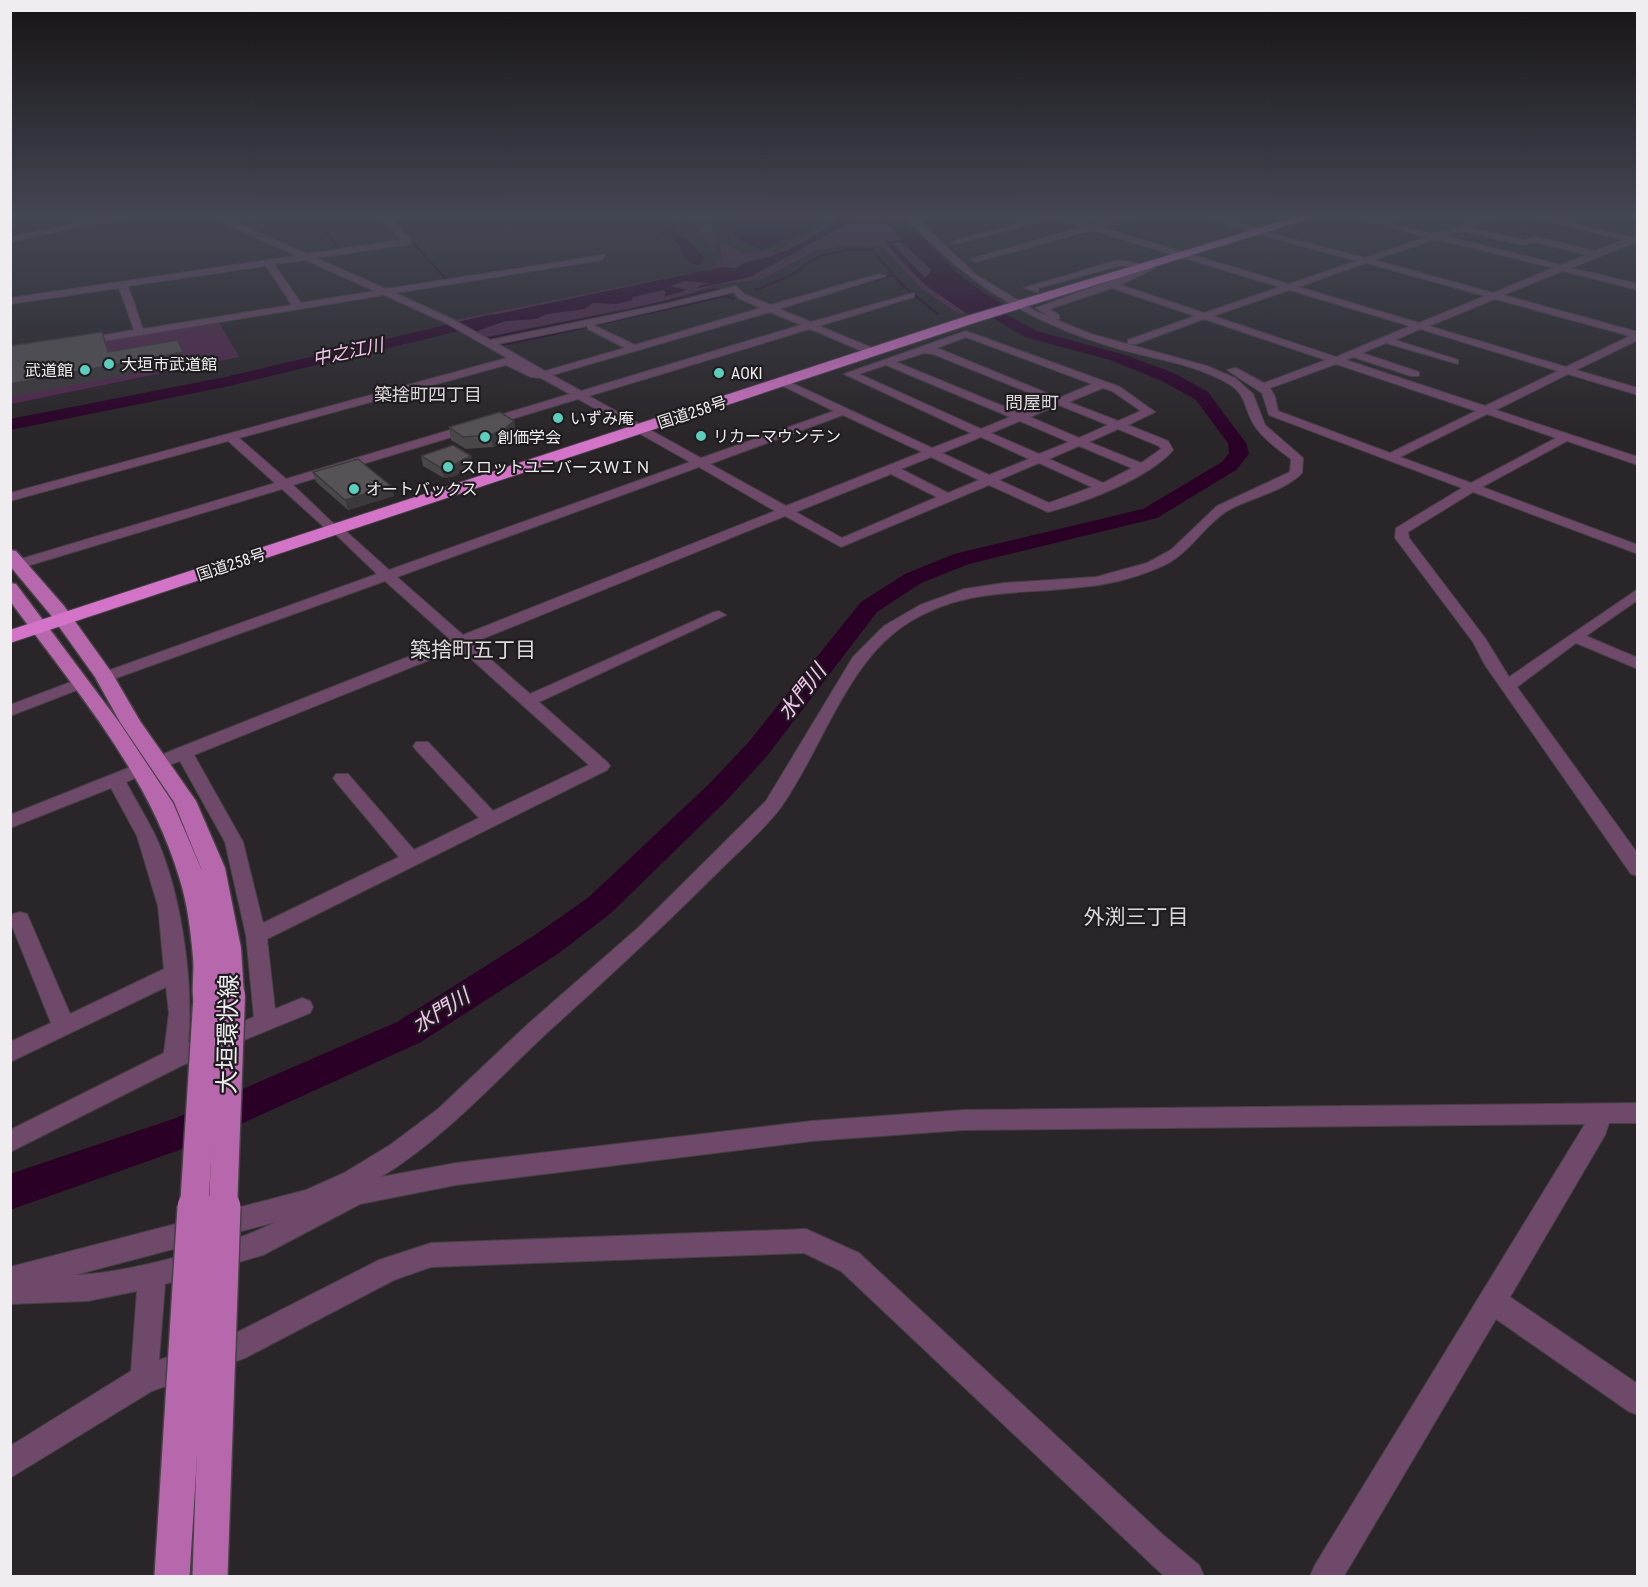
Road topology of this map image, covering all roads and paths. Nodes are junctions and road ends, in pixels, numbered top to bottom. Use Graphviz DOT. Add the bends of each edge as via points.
graph roads {
  1 [pos="80,291"];
  2 [pos="125,291"];
  3 [pos="288,291"];
  4 [pos="391,291"];
  5 [pos="727,291"];
  6 [pos="738,291"];
  7 [pos="831,291"];
  8 [pos="993,291"];
  9 [pos="1057,291"];
  10 [pos="1089,291"];
  11 [pos="1130,291"];
  12 [pos="1278,291"];
  13 [pos="1303,291"];
  14 [pos="1478,291"];
  15 [pos="1503,291"];
  16 [pos="385,292"];
  17 [pos="911,295"];
  18 [pos="1493,295"];
  19 [pos="10,301"];
  20 [pos="1012,305"];
  21 [pos="298,306"];
  22 [pos="766,310"];
  23 [pos="1204,316"];
  24 [pos="968,318"];
  25 [pos="810,325"];
  26 [pos="1418,326"];
  27 [pos="591,327"];
  28 [pos="139,332"];
  29 [pos="1638,336"];
  30 [pos="1384,340"];
  31 [pos="1132,342"];
  32 [pos="489,343"];
  33 [pos="69,344"];
  34 [pos="634,348"];
  35 [pos="866,349"];
  36 [pos="924,350"];
  37 [pos="1352,352"];
  38 [pos="1334,361"];
  39 [pos="887,362"];
  40 [pos="1454,362"];
  41 [pos="828,364"];
  42 [pos="1568,371"];
  43 [pos="545,374"];
  44 [pos="849,374"];
  45 [pos="1415,374"];
  46 [pos="783,382"];
  47 [pos="1102,384"];
  48 [pos="1263,387"];
  49 [pos="1638,392"];
  50 [pos="581,395"];
  51 [pos="1058,401"];
  52 [pos="1487,410"];
  53 [pos="844,411"];
  54 [pos="1019,417"];
  55 [pos="1118,425"];
  56 [pos="637,426"];
  57 [pos="982,432"];
  58 [pos="231,437"];
  59 [pos="1566,437"];
  60 [pos="1078,442"];
  61 [pos="933,452"];
  62 [pos="1390,457"];
  63 [pos="1039,459"];
  64 [pos="1638,461"];
  65 [pos="700,463"];
  66 [pos="891,469"];
  67 [pos="1144,469"];
  68 [pos="990,480"];
  69 [pos="285,484"];
  70 [pos="1104,488"];
  71 [pos="1471,488"];
  72 [pos="10,497"];
  73 [pos="948,498"];
  74 [pos="786,512"];
  75 [pos="332,527"];
  76 [pos="1638,550"];
  77 [pos="15,560"];
  78 [pos="387,575"];
  79 [pos="10,588"];
  80 [pos="1638,593"];
  81 [pos="61,615"];
  82 [pos="719,615"];
  83 [pos="37,623"];
  84 [pos="10,626"];
  85 [pos="10,637"];
  86 [pos="1575,637"];
  87 [pos="461,641"];
  88 [pos="1638,664"];
  89 [pos="105,677"];
  90 [pos="79,684"];
  91 [pos="1509,686"];
  92 [pos="529,700"];
  93 [pos="10,711"];
  94 [pos="422,746"];
  95 [pos="184,752"];
  96 [pos="149,767"];
  97 [pos="342,778"];
  98 [pos="116,780"];
  99 [pos="491,820"];
  100 [pos="10,822"];
  101 [pos="411,859"];
  102 [pos="1638,869"];
  103 [pos="20,919"];
  104 [pos="256,935"];
  105 [pos="177,972"];
  106 [pos="219,999"];
  107 [pos="302,1007"];
  108 [pos="265,1022"];
  109 [pos="64,1027"];
  110 [pos="10,1053"];
  111 [pos="175,1058"];
  112 [pos="1638,1113"];
  113 [pos="1596,1114"];
  114 [pos="10,1142"];
  115 [pos="354,1187"];
  116 [pos="152,1275"];
  117 [pos="10,1280"];
  118 [pos="10,1291"];
  119 [pos="1492,1300"];
  120 [pos="144,1378"];
  121 [pos="1638,1401"];
  122 [pos="10,1463"];
  123 [pos="172,1576"];
  124 [pos="210,1576"];
  125 [pos="1188,1576"];
  126 [pos="1326,1576"];
  1 -- 19 [label="street"];
  2 -- 28 [label="street"];
  3 -- 21 [label="street"];
  4 -- 16 [label="street"];
  5 -- 32 [label="street"];
  6 -- 22 [label="street"];
  7 -- 22 [label="street"];
  8 -- 20 [label="street"];
  9 -- 20 [label="highway, 国道258号"];
  10 -- 31 [label="street" via="1041,308 1074,325"];
  11 -- 23 [label="street"];
  12 -- 23 [label="street"];
  13 -- 26 [label="street"];
  14 -- 18 [label="street"];
  15 -- 18 [label="street"];
  16 -- 21 [label="street"];
  16 -- 32 [label="street"];
  17 -- 25 [label="street"];
  18 -- 26 [label="street"];
  18 -- 29 [label="street"];
  20 -- 24 [label="highway, 国道258号"];
  20 -- 115 [label="street" via="1081,334 1205,369 1234,382 1252,397 1255,420 1262,429 1297,458 1296,473 1223,509 1164,561 1093,583 1002,587 963,595 934,604 872,642 773,805 646,932 446,1116"];
  21 -- 28 [label="street"];
  22 -- 25 [label="street"];
  22 -- 34 [label="street"];
  23 -- 31 [label="street"];
  23 -- 38 [label="street"];
  24 -- 35 [label="highway, 国道258号"];
  24 -- 41 [label="highway, 国道258号"];
  25 -- 35 [label="street"];
  25 -- 50 [label="street"];
  26 -- 30 [label="street"];
  26 -- 42 [label="street"];
  27 -- 34 [label="street"];
  28 -- 33 [label="street"];
  29 -- 42 [label="street"];
  30 -- 37 [label="street"];
  30 -- 40 [label="street"];
  31 -- 48 [label="street" via="1229,369"];
  32 -- 43 [label="street"];
  34 -- 43 [label="street"];
  35 -- 41 [label="highway, 国道258号"];
  36 -- 39 [label="street"];
  36 -- 47 [label="street" via="966,334"];
  36 -- 51 [label="street"];
  37 -- 38 [label="street"];
  37 -- 45 [label="street"];
  38 -- 48 [label="street"];
  38 -- 52 [label="street"];
  39 -- 44 [label="street"];
  39 -- 54 [label="street"];
  41 -- 44 [label="street"];
  41 -- 46 [label="highway, 国道258号"];
  41 -- 56 [label="highway, 国道258号"];
  42 -- 49 [label="street"];
  42 -- 52 [label="street"];
  43 -- 50 [label="street"];
  43 -- 58 [label="street" via="535,375 507,361"];
  44 -- 57 [label="street"];
  46 -- 53 [label="street"];
  46 -- 56 [label="highway, 国道258号"];
  47 -- 51 [label="street"];
  47 -- 55 [label="street" via="1133,398 1149,412"];
  48 -- 62 [label="street" via="1274,401 1273,413"];
  50 -- 56 [label="street"];
  50 -- 69 [label="street"];
  51 -- 54 [label="street"];
  51 -- 55 [label="street"];
  52 -- 59 [label="street"];
  52 -- 62 [label="street"];
  53 -- 61 [label="street"];
  53 -- 65 [label="street"];
  54 -- 57 [label="street"];
  54 -- 60 [label="street"];
  55 -- 60 [label="street"];
  55 -- 67 [label="street" via="1164,444 1167,450"];
  56 -- 65 [label="street"];
  56 -- 75 [label="highway, 国道258号"];
  57 -- 61 [label="street"];
  57 -- 63 [label="street"];
  58 -- 69 [label="street"];
  58 -- 72 [label="street"];
  59 -- 64 [label="street"];
  59 -- 71 [label="street"];
  60 -- 63 [label="street"];
  60 -- 67 [label="street"];
  61 -- 66 [label="street"];
  61 -- 68 [label="street"];
  62 -- 71 [label="street"];
  63 -- 68 [label="street"];
  63 -- 70 [label="street"];
  65 -- 74 [label="street"];
  65 -- 78 [label="street"];
  66 -- 73 [label="street"];
  66 -- 74 [label="street"];
  67 -- 70 [label="street"];
  68 -- 70 [label="street" via="1048,508"];
  68 -- 73 [label="street"];
  69 -- 75 [label="street"];
  69 -- 77 [label="street"];
  71 -- 76 [label="street"];
  71 -- 91 [label="street" via="1401,531 1402,538"];
  73 -- 74 [label="street" via="841,543"];
  74 -- 87 [label="street"];
  75 -- 78 [label="street"];
  75 -- 81 [label="highway, 国道258号"];
  77 -- 81 [label="main road, 大垣環状線"];
  78 -- 87 [label="street"];
  78 -- 89 [label="street"];
  79 -- 83 [label="main road, 大垣環状線"];
  80 -- 86 [label="street"];
  81 -- 83 [label="highway, 国道258号"];
  81 -- 89 [label="main road, 大垣環状線"];
  82 -- 92 [label="street"];
  83 -- 84 [label="highway, 国道258号"];
  83 -- 85 [label="highway, 国道258号"];
  83 -- 90 [label="main road, 大垣環状線"];
  86 -- 88 [label="street"];
  86 -- 91 [label="street"];
  87 -- 92 [label="street"];
  87 -- 95 [label="street"];
  89 -- 96 [label="main road, 大垣環状線"];
  90 -- 93 [label="street"];
  90 -- 96 [label="main road, 大垣環状線"];
  91 -- 102 [label="street"];
  92 -- 99 [label="street" via="601,766"];
  94 -- 99 [label="street"];
  95 -- 96 [label="street"];
  95 -- 104 [label="street" via="234,842"];
  96 -- 98 [label="street"];
  96 -- 106 [label="main road, 大垣環状線" via="192,878 206,958"];
  97 -- 101 [label="street"];
  98 -- 100 [label="street"];
  98 -- 105 [label="street" via="149,846 168,906"];
  99 -- 101 [label="street"];
  101 -- 104 [label="street"];
  103 -- 109 [label="street"];
  104 -- 108 [label="street"];
  105 -- 109 [label="street"];
  105 -- 111 [label="street" via="180,1013"];
  106 -- 123 [label="main road, 大垣環状線, bridge"];
  106 -- 124 [label="main road, 大垣環状線, bridge"];
  107 -- 108 [label="street"];
  108 -- 111 [label="street"];
  109 -- 110 [label="street"];
  111 -- 114 [label="street"];
  112 -- 113 [label="street"];
  113 -- 115 [label="street" via="964,1120 812,1131"];
  113 -- 119 [label="street" via="1597,1128"];
  115 -- 116 [label="street" via="254,1246"];
  115 -- 117 [label="street"];
  116 -- 118 [label="street" via="88,1288"];
  116 -- 120 [label="street"];
  119 -- 121 [label="street"];
  119 -- 126 [label="street"];
  120 -- 122 [label="street"];
  120 -- 125 [label="street" via="235,1348 388,1269 431,1255 806,1241 850,1262"];
}
